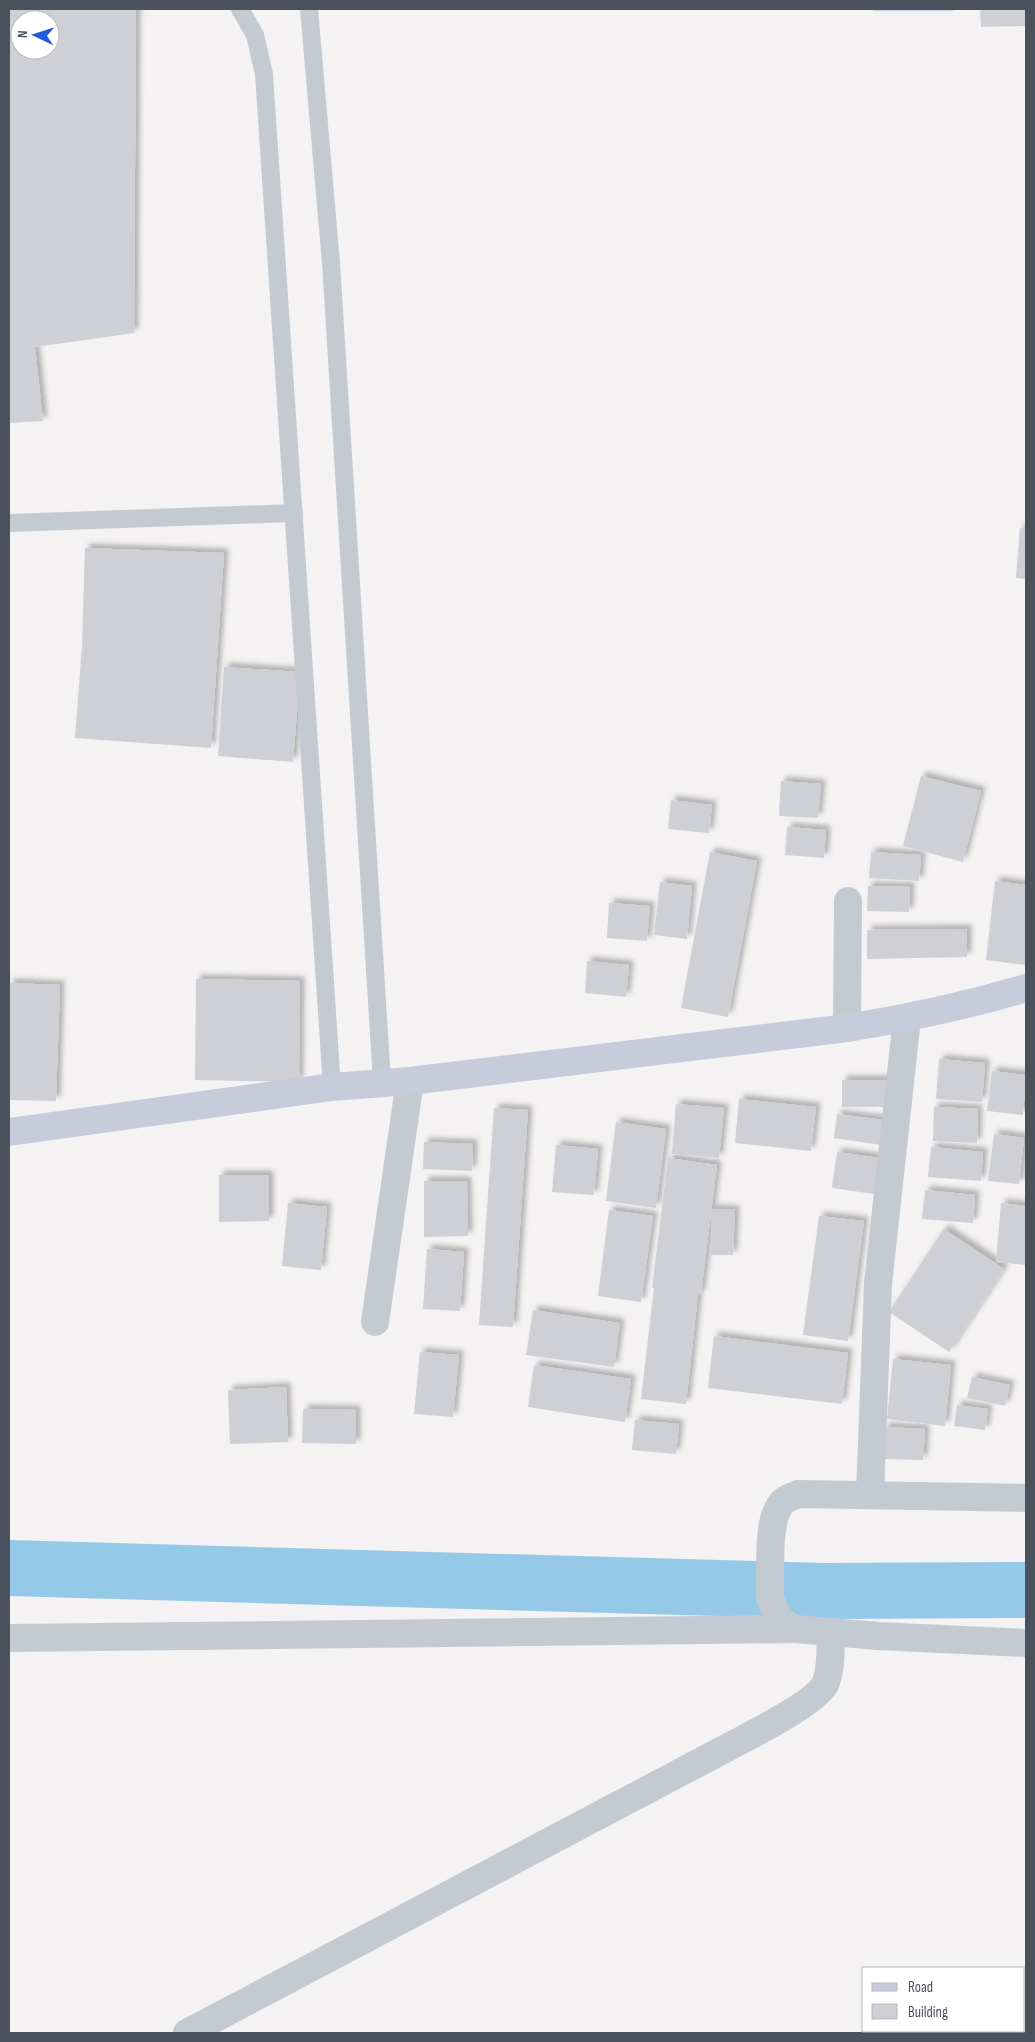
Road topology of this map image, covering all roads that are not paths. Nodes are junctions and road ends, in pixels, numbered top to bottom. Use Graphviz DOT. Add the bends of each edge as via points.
graph roads {
  1 [pos="240,9"];
  2 [pos="309,9"];
  3 [pos="294,513"];
  4 [pos="9,523"];
  5 [pos="848,901"];
  6 [pos="1026,988"];
  7 [pos="907,1018"];
  8 [pos="847,1028"];
  9 [pos="410,1081"];
  10 [pos="382,1082"];
  11 [pos="332,1087"];
  12 [pos="9,1132"];
  13 [pos="375,1322"];
  14 [pos="870,1495"];
  15 [pos="1026,1498"];
  16 [pos="795,1629"];
  17 [pos="831,1632"];
  18 [pos="9,1638"];
  19 [pos="1026,1643"];
  20 [pos="187,2033"];
  1 -- 3 [label="lane" via="255,35 264,74"];
  2 -- 10 [label="lane" via="331,263"];
  3 -- 4 [label="lane"];
  3 -- 11 [label="lane"];
  5 -- 8 [label="street"];
  6 -- 7 [label="main road"];
  7 -- 8 [label="main road"];
  7 -- 14 [label="street" via="878,1284"];
  8 -- 9 [label="main road"];
  9 -- 10 [label="main road"];
  9 -- 13 [label="street"];
  10 -- 11 [label="main road"];
  11 -- 12 [label="main road"];
  14 -- 15 [label="street"];
  14 -- 16 [label="street" via="798,1494 778,1507 772,1525 770,1597 778,1616"];
  16 -- 17 [label="street"];
  16 -- 18 [label="street"];
  17 -- 19 [label="street"];
  17 -- 20 [label="street" via="826,1684 806,1703"];
}
